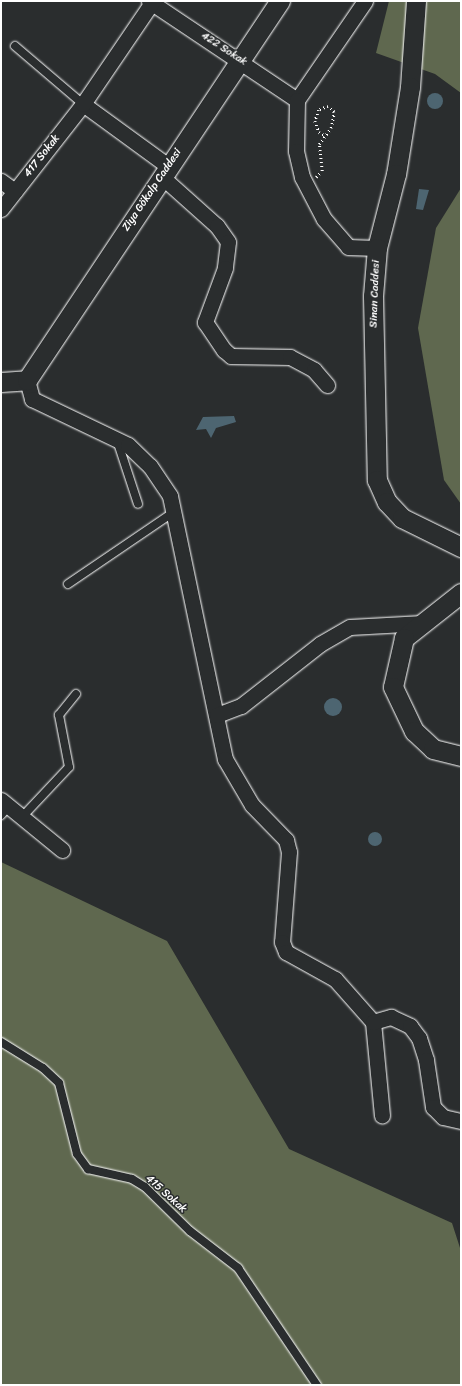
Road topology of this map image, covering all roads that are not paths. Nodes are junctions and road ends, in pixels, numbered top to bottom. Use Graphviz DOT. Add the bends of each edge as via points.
graph roads {
  1 [pos="151,1"];
  2 [pos="280,1"];
  3 [pos="365,1"];
  4 [pos="416,1"];
  5 [pos="15,46"];
  6 [pos="241,60"];
  7 [pos="297,100"];
  8 [pos="83,104"];
  9 [pos="164,171"];
  10 [pos="1,181"];
  11 [pos="15,191"];
  12 [pos="1,209"];
  13 [pos="377,248"];
  14 [pos="27,380"];
  15 [pos="1,382"];
  16 [pos="327,385"];
  17 [pos="117,440"];
  18 [pos="138,504"];
  19 [pos="174,512"];
  20 [pos="461,547"];
  21 [pos="68,584"];
  22 [pos="461,593"];
  23 [pos="423,623"];
  24 [pos="76,694"];
  25 [pos="217,715"];
  26 [pos="461,756"];
  27 [pos="4,807"];
  28 [pos="23,816"];
  29 [pos="62,850"];
  30 [pos="373,1022"];
  31 [pos="1,1042"];
  32 [pos="382,1116"];
  33 [pos="461,1121"];
  34 [pos="318,1385"];
  1 -- 6 [label="street, 422 Sokak"];
  1 -- 8 [label="street, 417 Sokak"];
  2 -- 6 [label="street, Ziya Gökalp Caddesi"];
  3 -- 7 [label="street"];
  4 -- 13 [label="street, Sinan Caddesi" via="410,87 396,174"];
  5 -- 8 [label="lane"];
  6 -- 7 [label="street, 422 Sokak"];
  6 -- 9 [label="street, Ziya Gökalp Caddesi"];
  7 -- 13 [label="street" via="296,151 306,184 324,219 348,247"];
  8 -- 9 [label="street"];
  8 -- 11 [label="street, 417 Sokak"];
  9 -- 14 [label="street, Ziya Gökalp Caddesi"];
  9 -- 16 [label="street" via="217,226 228,242 225,268 205,322 224,350 231,356 290,357 314,370"];
  10 -- 11 [label="street"];
  11 -- 12 [label="street, 417 Sokak"];
  13 -- 20 [label="street, Sinan Caddesi" via="373,296 377,480 387,502 402,518"];
  14 -- 15 [label="street"];
  14 -- 17 [label="street" via="32,399"];
  17 -- 18 [label="lane"];
  17 -- 19 [label="street" via="150,466 170,496"];
  19 -- 21 [label="lane"];
  19 -- 25 [label="street" via="206,682"];
  22 -- 23 [label="street"];
  23 -- 25 [label="street" via="350,626 320,644 241,706"];
  23 -- 26 [label="street" via="404,638 393,687 414,731 433,749"];
  24 -- 28 [label="lane" via="59,714 70,767"];
  25 -- 30 [label="street" via="225,759 252,805 286,840 289,860 282,942 286,952 335,979"];
  27 -- 28 [label="street"];
  28 -- 29 [label="street"];
  30 -- 32 [label="street"];
  30 -- 33 [label="street" via="391,1017 410,1026 419,1038 426,1060 433,1107 443,1117"];
  31 -- 34 [label="lane, 415 Sokak" via="43,1068 59,1083 76,1154 88,1169 132,1178 145,1187 190,1231 238,1268"];
}
